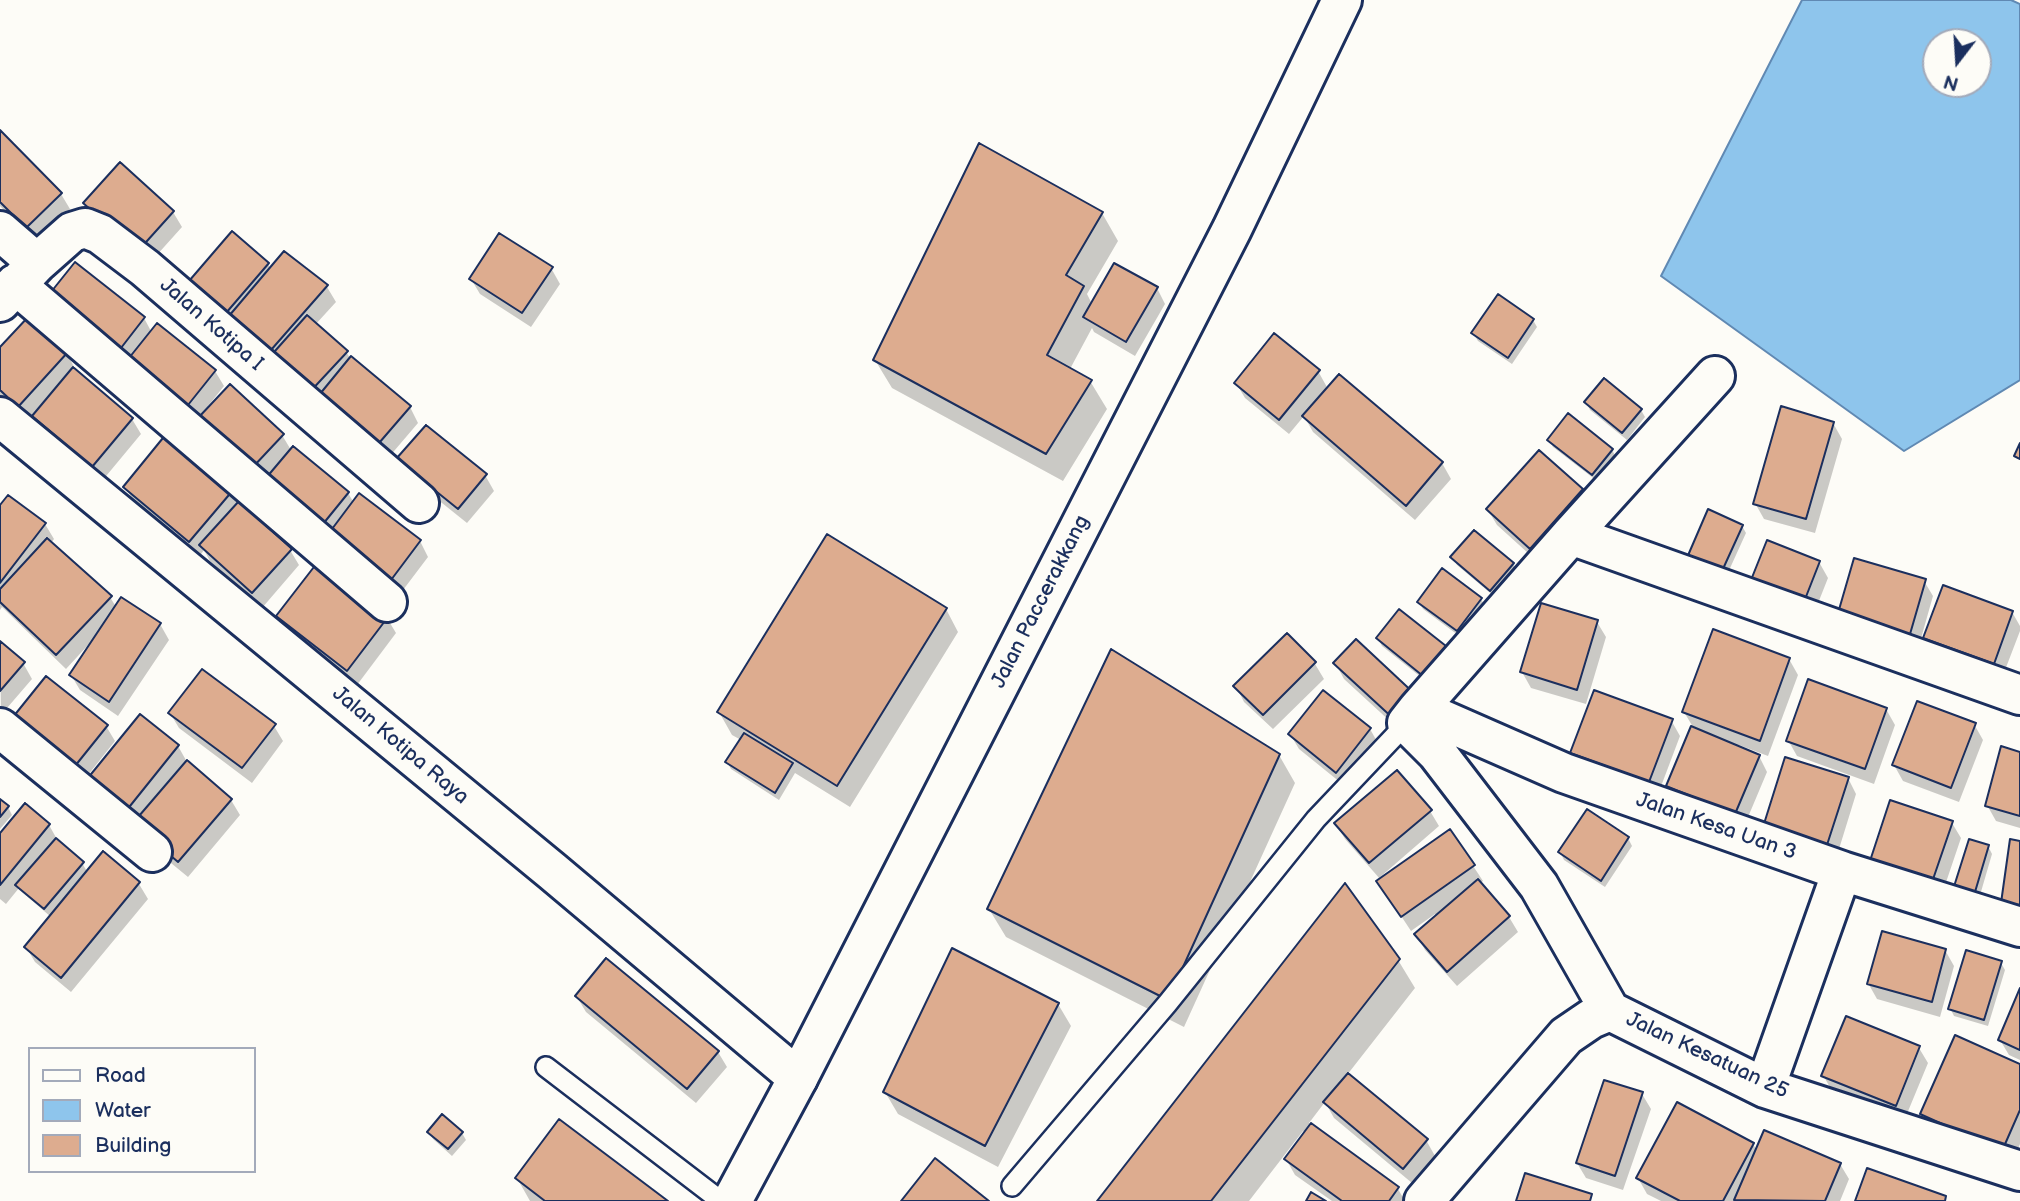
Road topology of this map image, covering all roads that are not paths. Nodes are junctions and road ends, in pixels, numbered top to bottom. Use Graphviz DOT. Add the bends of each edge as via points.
graph roads {
  1 [pos="1342,0"];
  2 [pos="0,231"];
  3 [pos="17,283"];
  4 [pos="1715,376"];
  5 [pos="0,417"];
  6 [pos="419,503"];
  7 [pos="1571,535"];
  8 [pos="387,602"];
  9 [pos="2020,695"];
  10 [pos="1413,716"];
  11 [pos="0,728"];
  12 [pos="152,852"];
  13 [pos="1842,871"];
  14 [pos="2020,928"];
  15 [pos="1610,1011"];
  16 [pos="546,1067"];
  17 [pos="798,1077"];
  18 [pos="1765,1088"];
  19 [pos="2020,1171"];
  20 [pos="1012,1186"];
  21 [pos="721,1201"];
  22 [pos="732,1201"];
  23 [pos="1424,1201"];
  1 -- 17 [label="street, Jalan Paccerakkang" via="1232,229"];
  2 -- 3 [label="street"];
  3 -- 6 [label="street, Jalan Kotipa I" via="72,232 85,228 100,234"];
  3 -- 8 [label="street"];
  4 -- 7 [label="street"];
  5 -- 17 [label="street, Jalan Kotipa Raya"];
  7 -- 9 [label="street"];
  7 -- 10 [label="street"];
  10 -- 13 [label="street, Jalan Kesa Uan 3"];
  10 -- 15 [label="street" via="1539,886"];
  10 -- 20 [label="lane" via="1316,819"];
  11 -- 12 [label="street"];
  13 -- 14 [label="street, Jalan Kesa Uan 3"];
  13 -- 18 [label="street"];
  15 -- 18 [label="street, Jalan Kesatuan 25"];
  15 -- 23 [label="street, Jalan Kesatuan 25" via="1566,1036"];
  16 -- 21 [label="lane"];
  17 -- 22 [label="street, Jalan Paccerakkang"];
  18 -- 19 [label="street, Jalan Kesatuan 25"];
}
